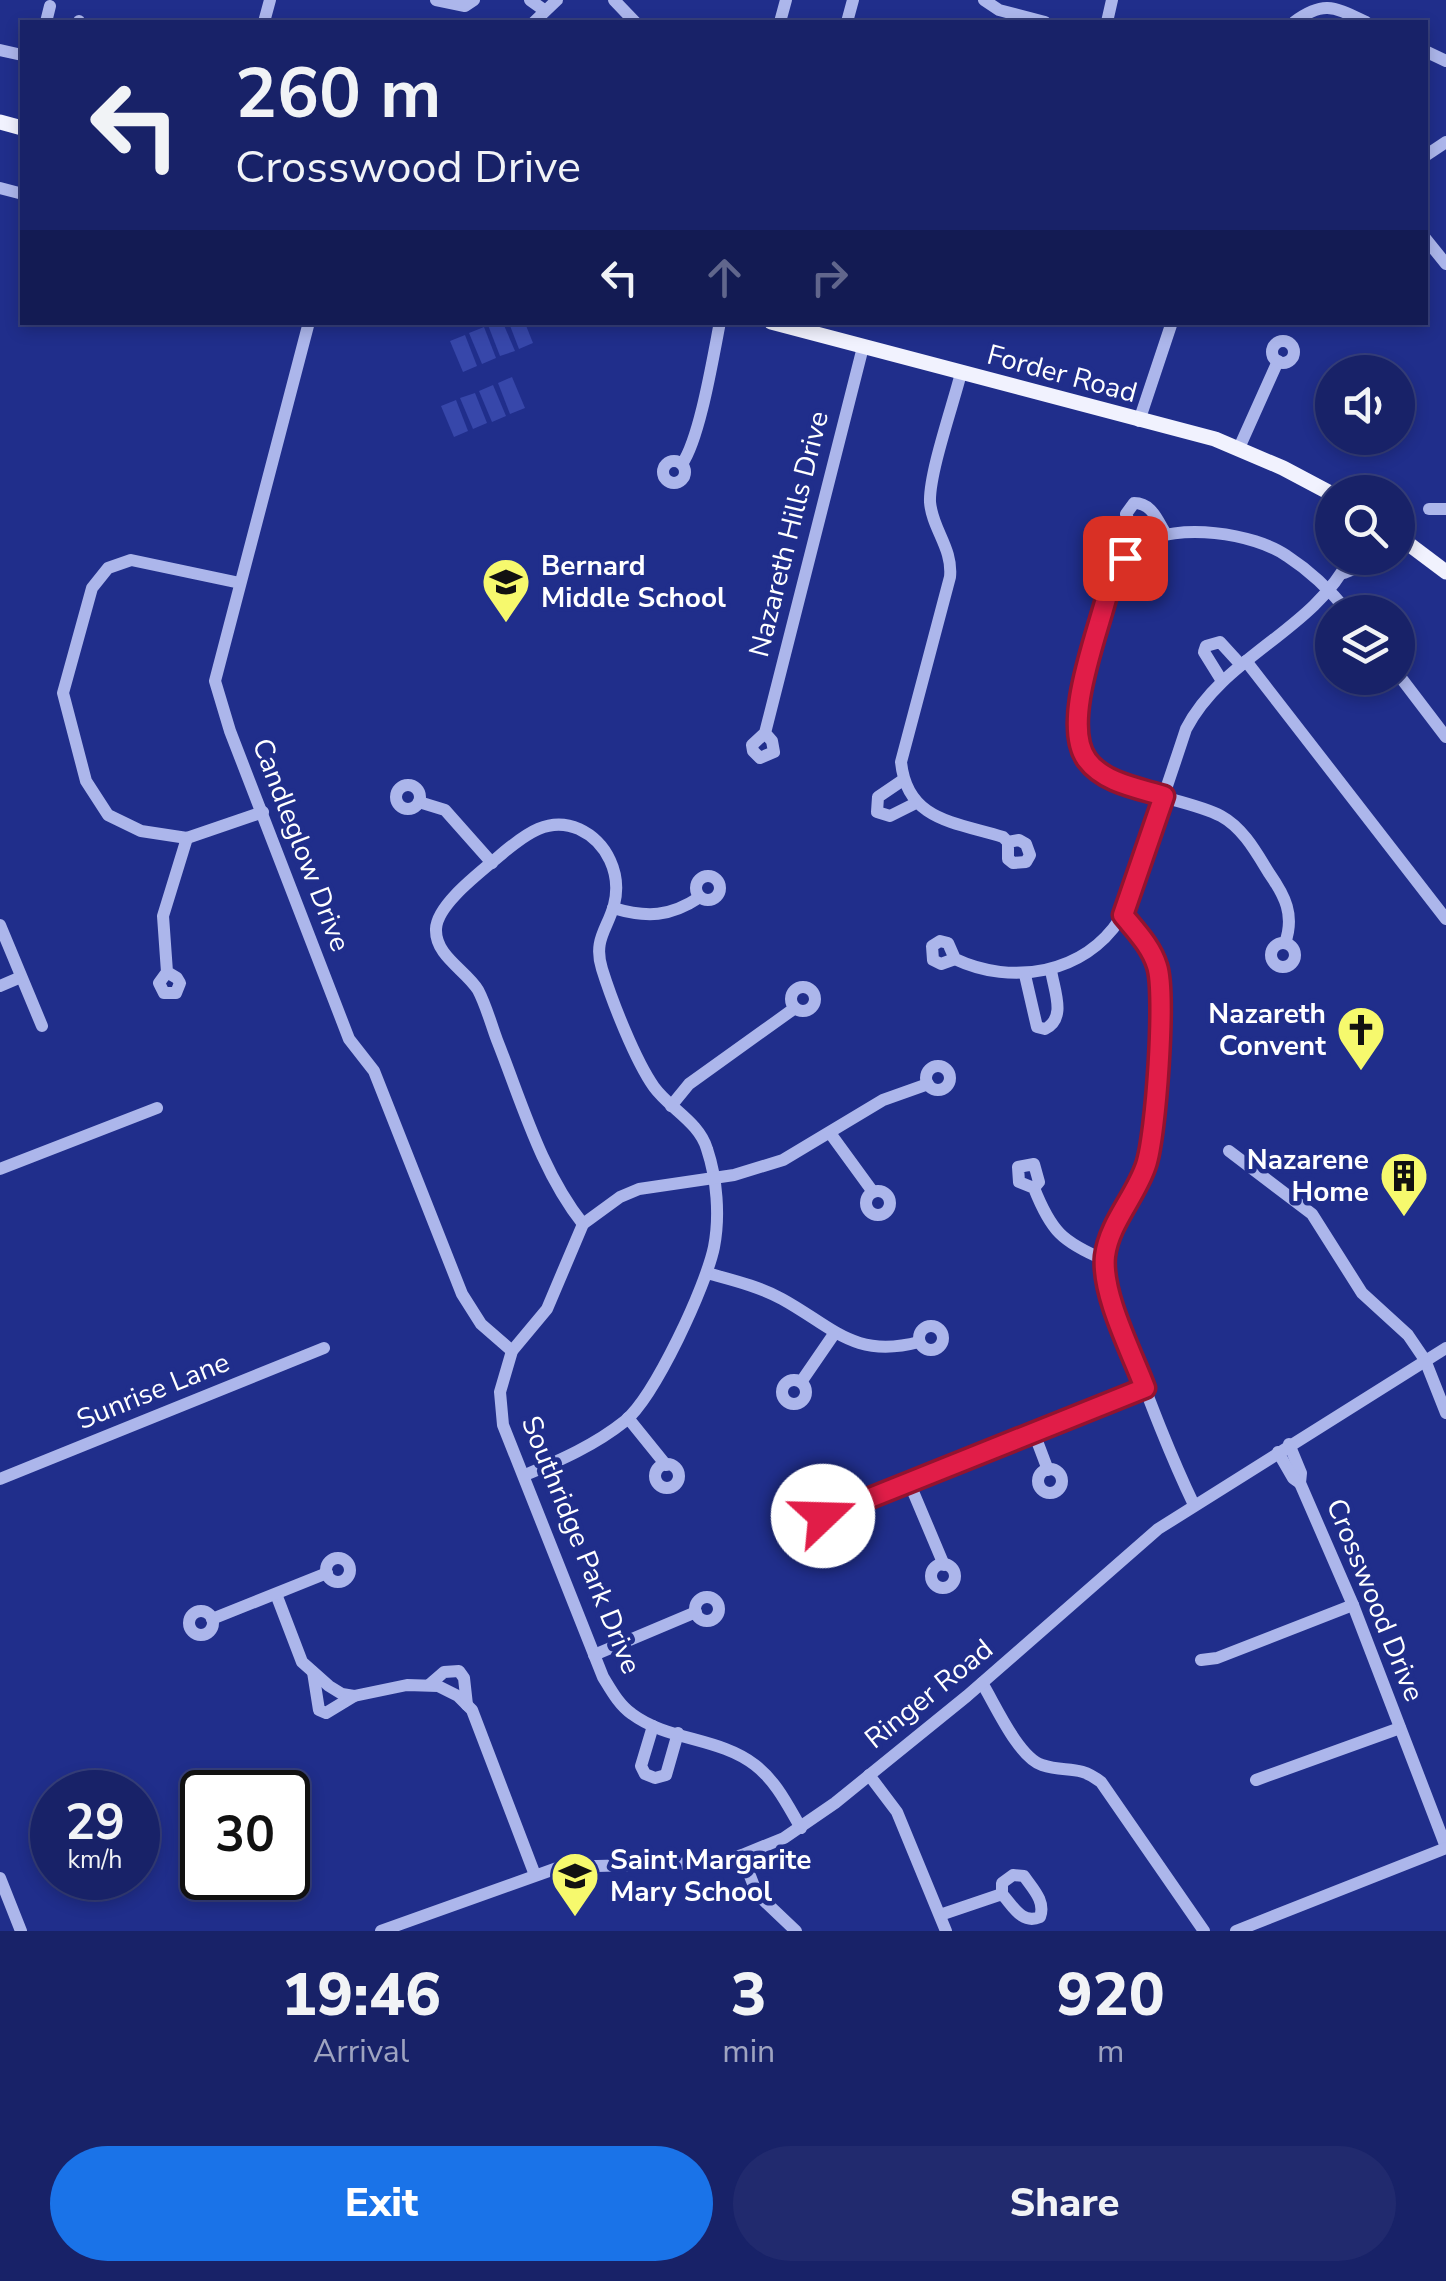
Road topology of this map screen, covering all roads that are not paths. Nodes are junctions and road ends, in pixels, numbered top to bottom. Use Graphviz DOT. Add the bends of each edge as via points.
graph roads {
  1 [pos="436,0"];
  2 [pos="474,0"];
  3 [pos="530,0"];
  4 [pos="557,0"];
  5 [pos="614,0"];
  6 [pos="984,0"];
  7 [pos="50,6"];
  8 [pos="544,10"];
  9 [pos="46,20"];
  10 [pos="536,20"];
  11 [pos="633,20"];
  12 [pos="1037,20"];
  13 [pos="1297,20"];
  14 [pos="1361,20"];
  15 [pos="0,188"];
  16 [pos="18,193"];
  17 [pos="1428,242"];
  18 [pos="1446,264"];
  19 [pos="308,325"];
  20 [pos="719,325"];
  21 [pos="784,325"];
  22 [pos="1171,325"];
  23 [pos="863,347"];
  24 [pos="1278,362"];
  25 [pos="961,373"];
  26 [pos="1139,421"];
  27 [pos="1240,448"];
  28 [pos="682,464"];
  29 [pos="1315,486"];
  30 [pos="1429,509"];
  31 [pos="1446,509"];
  32 [pos="1166,534"];
  33 [pos="1139,545"];
  34 [pos="1415,549"];
  35 [pos="1446,572"];
  36 [pos="1342,575"];
  37 [pos="240,583"];
  38 [pos="1330,591"];
  39 [pos="1333,595"];
  40 [pos="1244,663"];
  41 [pos="1222,681"];
  42 [pos="1414,695"];
  43 [pos="765,734"];
  44 [pos="1446,737"];
  45 [pos="903,780"];
  46 [pos="1164,796"];
  47 [pos="419,802"];
  48 [pos="916,803"];
  49 [pos="263,812"];
  50 [pos="187,838"];
  51 [pos="1008,842"];
  52 [pos="492,862"];
  53 [pos="700,897"];
  54 [pos="613,908"];
  55 [pos="1123,915"];
  56 [pos="1446,919"];
  57 [pos="0,925"];
  58 [pos="1285,943"];
  59 [pos="954,959"];
  60 [pos="1051,970"];
  61 [pos="167,972"];
  62 [pos="1024,975"];
  63 [pos="21,977"];
  64 [pos="0,986"];
  65 [pos="795,1008"];
  66 [pos="42,1026"];
  67 [pos="928,1084"];
  68 [pos="671,1106"];
  69 [pos="156,1108"];
  70 [pos="830,1133"];
  71 [pos="1229,1150"];
  72 [pos="0,1170"];
  73 [pos="714,1176"];
  74 [pos="1034,1188"];
  75 [pos="873,1192"];
  76 [pos="583,1224"];
  77 [pos="1104,1260"];
  78 [pos="707,1273"];
  79 [pos="834,1334"];
  80 [pos="919,1342"];
  81 [pos="324,1348"];
  82 [pos="1446,1348"];
  83 [pos="512,1351"];
  84 [pos="1425,1360"];
  85 [pos="801,1382"];
  86 [pos="1145,1388"];
  87 [pos="1446,1413"];
  88 [pos="628,1418"];
  89 [pos="1034,1434"];
  90 [pos="1283,1448"];
  91 [pos="666,1465"];
  92 [pos="1048,1470"];
  93 [pos="525,1474"];
  94 [pos="0,1480"];
  95 [pos="909,1482"];
  96 [pos="1194,1505"];
  97 [pos="845,1508"];
  98 [pos="944,1565"];
  99 [pos="327,1574"];
  100 [pos="276,1594"];
  101 [pos="1353,1605"];
  102 [pos="696,1612"];
  103 [pos="212,1618"];
  104 [pos="594,1655"];
  105 [pos="1201,1660"];
  106 [pos="313,1672"];
  107 [pos="982,1683"];
  108 [pos="429,1685"];
  109 [pos="354,1696"];
  110 [pos="467,1705"];
  111 [pos="652,1726"];
  112 [pos="1400,1728"];
  113 [pos="678,1733"];
  114 [pos="868,1775"];
  115 [pos="1256,1780"];
  116 [pos="801,1828"];
  117 [pos="1446,1848"];
  118 [pos="742,1855"];
  119 [pos="535,1874"];
  120 [pos="0,1878"];
  121 [pos="1002,1894"];
  122 [pos="940,1915"];
  123 [pos="21,1931"];
  124 [pos="381,1931"];
  125 [pos="796,1931"];
  126 [pos="946,1931"];
  127 [pos="1204,1931"];
  128 [pos="1236,1931"];
  1 -- 2 [label="street" via="465,6"];
  3 -- 8 [label="street"];
  4 -- 8 [label="street"];
  5 -- 11 [label="street"];
  6 -- 12 [label="street"];
  7 -- 9 [label="street"];
  8 -- 10 [label="street"];
  13 -- 14 [label="street" via="1324,6"];
  15 -- 16 [label="street"];
  17 -- 18 [label="street"];
  19 -- 37 [label="street, Candleglow Drive"];
  20 -- 28 [label="street"];
  21 -- 23 [label="main road, Forder Road"];
  22 -- 26 [label="street"];
  23 -- 25 [label="main road, Forder Road"];
  23 -- 43 [label="street, Nazareth Hills Drive"];
  24 -- 27 [label="street"];
  25 -- 26 [label="main road, Forder Road"];
  25 -- 45 [label="street" via="930,495 950,576 901,762"];
  26 -- 27 [label="main road, Forder Road"];
  27 -- 29 [label="main road, Forder Road"];
  30 -- 31 [label="street"];
  32 -- 33 [label="street"];
  32 -- 33 [label="street" via="1151,509 1134,503 1126,514"];
  32 -- 38 [label="street" via="1224,534 1263,544 1286,554"];
  33 -- 46 [label="street" via="1114,574 1077,732 1096,769"];
  34 -- 35 [label="main road"];
  36 -- 38 [label="street"];
  37 -- 49 [label="street, Candleglow Drive" via="215,681"];
  37 -- 50 [label="street" via="131,560 108,568 92,588 64,693 86,782 108,815 141,830"];
  38 -- 39 [label="street"];
  38 -- 40 [label="street"];
  40 -- 41 [label="street"];
  40 -- 41 [label="street" via="1220,642 1206,646"];
  40 -- 56 [label="street"];
  41 -- 46 [label="street" via="1196,709"];
  42 -- 44 [label="street"];
  45 -- 48 [label="street"];
  45 -- 48 [label="street" via="878,797 877,812 890,816"];
  46 -- 55 [label="street"];
  46 -- 58 [label="street" via="1221,816 1244,835 1288,905"];
  47 -- 52 [label="street" via="446,810"];
  48 -- 51 [label="street"];
  49 -- 50 [label="street"];
  49 -- 83 [label="street, Candleglow Drive" via="348,1039 374,1071 462,1294 480,1324"];
  50 -- 61 [label="street" via="163,916"];
  52 -- 54 [label="street" via="541,826 580,829 609,857 616,875"];
  52 -- 76 [label="street" via="444,906 437,941 478,989 556,1188"];
  53 -- 54 [label="street" via="662,915"];
  54 -- 68 [label="street" via="600,934 601,966 646,1075"];
  55 -- 60 [label="street" via="1099,943"];
  55 -- 77 [label="street" via="1158,967 1158,1044 1150,1152"];
  57 -- 63 [label="street"];
  59 -- 62 [label="street"];
  60 -- 62 [label="street"];
  60 -- 62 [label="street" via="1058,1016 1045,1030 1032,1017"];
  63 -- 64 [label="street"];
  63 -- 66 [label="street"];
  65 -- 68 [label="street" via="689,1084"];
  67 -- 70 [label="street" via="883,1100"];
  68 -- 73 [label="street" via="697,1130"];
  69 -- 72 [label="street"];
  70 -- 73 [label="street" via="770,1165"];
  70 -- 75 [label="street"];
  71 -- 84 [label="street" via="1312,1214 1362,1293"];
  73 -- 76 [label="street" via="639,1189"];
  73 -- 78 [label="street" via="715,1244"];
  74 -- 77 [label="street" via="1063,1240"];
  76 -- 83 [label="street, Southridge Park Drive" via="547,1309"];
  77 -- 86 [label="street"];
  78 -- 79 [label="street" via="783,1300"];
  78 -- 88 [label="street" via="663,1367"];
  79 -- 80 [label="street" via="873,1348"];
  79 -- 85 [label="street"];
  81 -- 94 [label="street, Sunrise Lane"];
  82 -- 84 [label="street, Ringer Road"];
  83 -- 93 [label="street, Southridge Park Drive" via="500,1410"];
  84 -- 87 [label="street"];
  84 -- 90 [label="street, Ringer Road"];
  86 -- 89 [label="street"];
  86 -- 96 [label="street"];
  88 -- 91 [label="street"];
  88 -- 93 [label="street" via="576,1454"];
  89 -- 92 [label="street"];
  89 -- 95 [label="street"];
  90 -- 96 [label="street, Ringer Road"];
  90 -- 101 [label="street, Crosswood Drive" via="1301,1473"];
  93 -- 104 [label="street, Southridge Park Drive"];
  95 -- 97 [label="street"];
  95 -- 98 [label="street"];
  96 -- 107 [label="street, Ringer Road"];
  99 -- 100 [label="street"];
  100 -- 103 [label="street"];
  100 -- 106 [label="street" via="302,1662"];
  101 -- 105 [label="street"];
  101 -- 112 [label="street, Crosswood Drive"];
  102 -- 104 [label="street"];
  104 -- 111 [label="street, Southridge Park Drive" via="615,1696"];
  106 -- 109 [label="street"];
  106 -- 109 [label="street" via="319,1710 336,1710"];
  107 -- 114 [label="street, Ringer Road"];
  107 -- 127 [label="street" via="1031,1759 1077,1768 1101,1782"];
  108 -- 109 [label="street"];
  108 -- 110 [label="street"];
  108 -- 110 [label="street" via="444,1672 459,1671"];
  110 -- 119 [label="street"];
  111 -- 113 [label="street, Southridge Park Drive"];
  111 -- 113 [label="street" via="642,1766 655,1778 666,1775"];
  112 -- 115 [label="street"];
  112 -- 117 [label="street, Crosswood Drive"];
  113 -- 116 [label="street, Southridge Park Drive" via="754,1764"];
  114 -- 116 [label="street, Ringer Road"];
  114 -- 122 [label="street" via="898,1812"];
  116 -- 118 [label="street, Ringer Road"];
  117 -- 128 [label="street"];
  118 -- 119 [label="street, Ringer Road" via="678,1866 584,1864"];
  118 -- 125 [label="street" via="757,1894"];
  119 -- 124 [label="street, Ringer Road"];
  120 -- 123 [label="street"];
  121 -- 122 [label="street"];
  122 -- 126 [label="street"];
}
